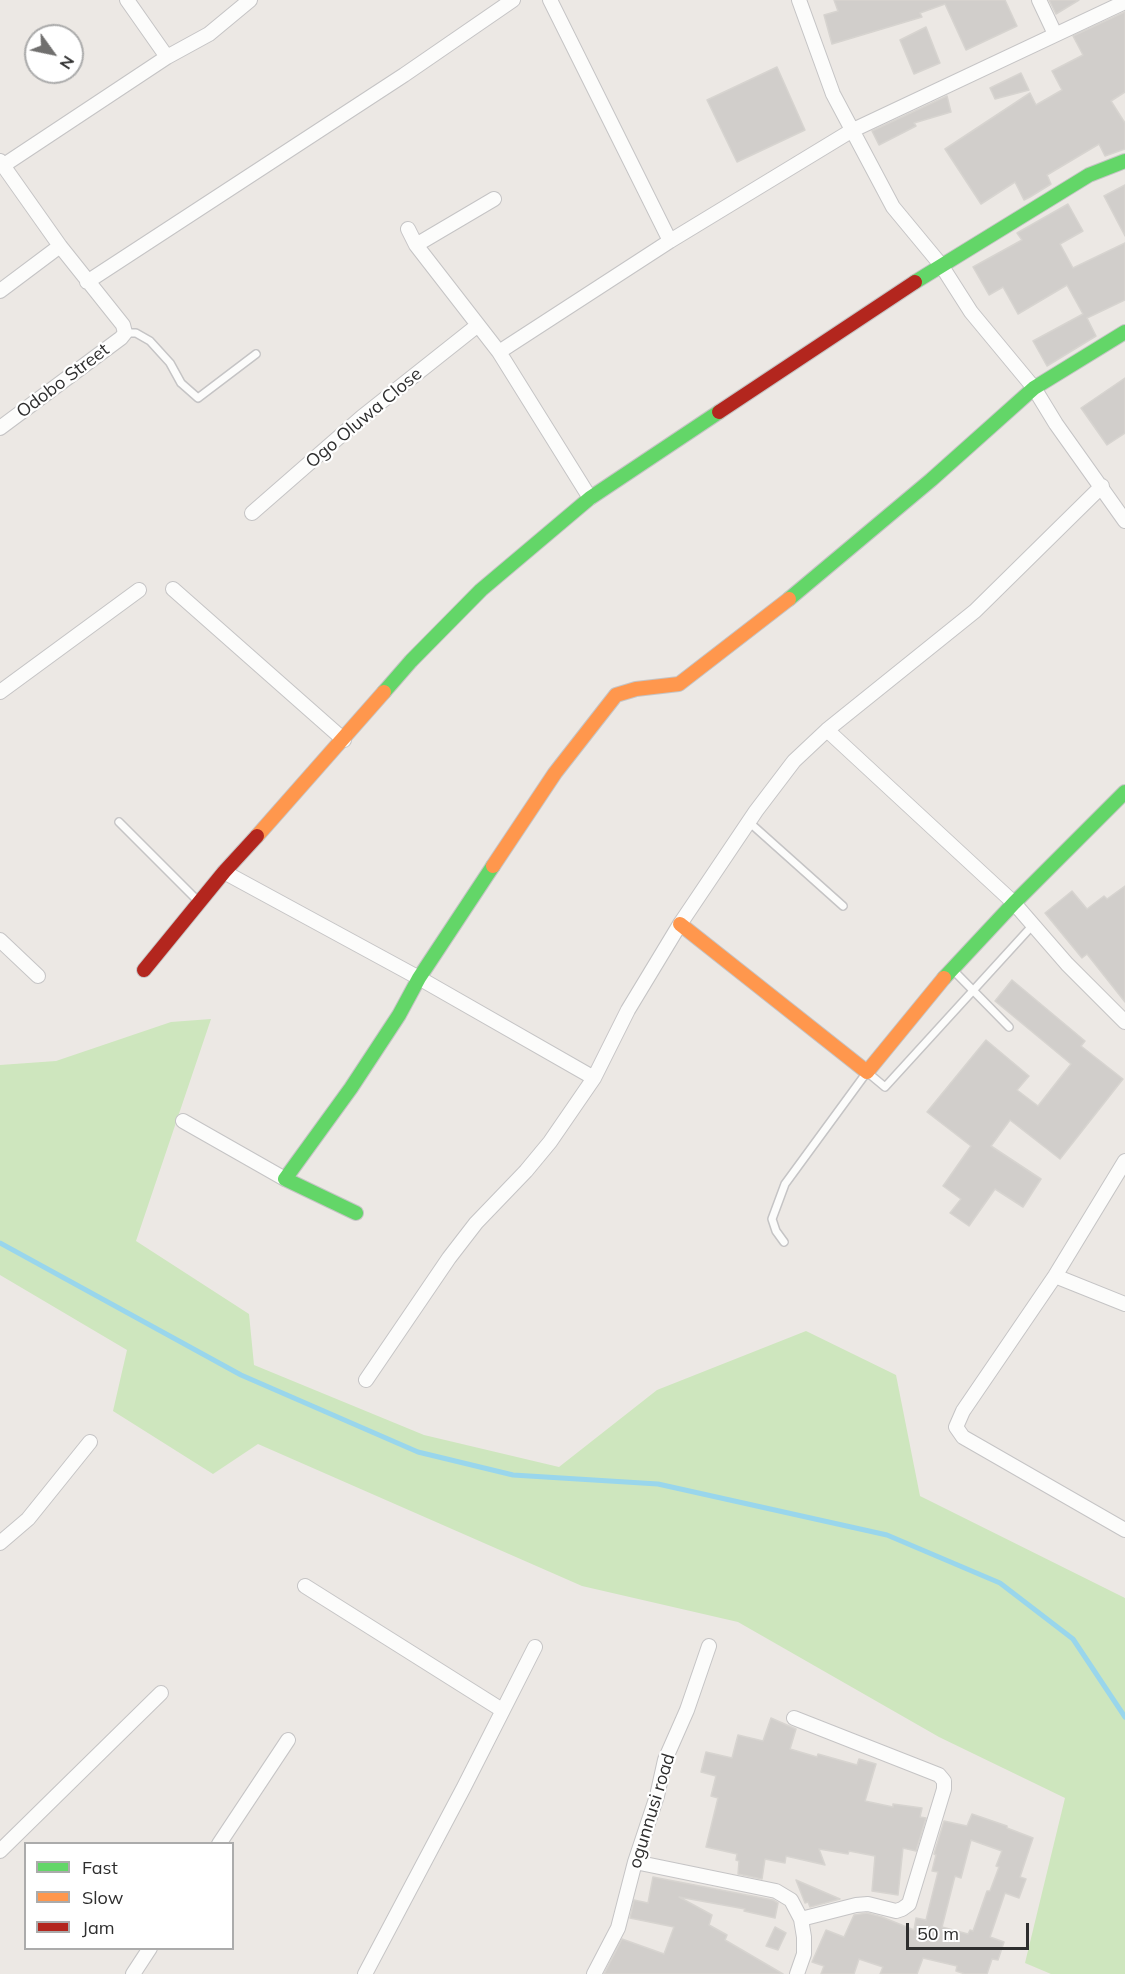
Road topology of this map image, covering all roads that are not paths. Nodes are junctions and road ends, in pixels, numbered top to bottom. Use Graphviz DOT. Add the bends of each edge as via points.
graph roads {
  1 [pos="127,0"];
  2 [pos="250,0"];
  3 [pos="513,0"];
  4 [pos="550,0"];
  5 [pos="799,0"];
  6 [pos="1039,0"];
  7 [pos="1125,2"];
  8 [pos="1055,34"];
  9 [pos="167,57"];
  10 [pos="851,131"];
  11 [pos="1125,161"];
  12 [pos="2,163"];
  13 [pos="494,199"];
  14 [pos="408,228"];
  15 [pos="670,241"];
  16 [pos="416,245"];
  17 [pos="60,246"];
  18 [pos="941,265"];
  19 [pos="87,282"];
  20 [pos="0,291"];
  21 [pos="478,325"];
  22 [pos="1125,332"];
  23 [pos="125,333"];
  24 [pos="499,352"];
  25 [pos="256,354"];
  26 [pos="1034,388"];
  27 [pos="0,428"];
  28 [pos="1102,486"];
  29 [pos="590,498"];
  30 [pos="252,513"];
  31 [pos="1125,521"];
  32 [pos="173,589"];
  33 [pos="139,590"];
  34 [pos="0,692"];
  35 [pos="827,730"];
  36 [pos="344,740"];
  37 [pos="1125,792"];
  38 [pos="749,821"];
  39 [pos="119,822"];
  40 [pos="224,872"];
  41 [pos="199,902"];
  42 [pos="1014,903"];
  43 [pos="843,906"];
  44 [pos="680,924"];
  45 [pos="1032,926"];
  46 [pos="0,940"];
  47 [pos="952,969"];
  48 [pos="144,970"];
  49 [pos="38,975"];
  50 [pos="419,978"];
  51 [pos="973,990"];
  52 [pos="1125,1022"];
  53 [pos="1009,1027"];
  54 [pos="867,1072"];
  55 [pos="594,1078"];
  56 [pos="183,1121"];
  57 [pos="1125,1161"];
  58 [pos="285,1179"];
  59 [pos="356,1213"];
  60 [pos="784,1242"];
  61 [pos="1055,1276"];
  62 [pos="1125,1304"];
  63 [pos="366,1380"];
  64 [pos="90,1442"];
  65 [pos="1125,1530"];
  66 [pos="0,1543"];
  67 [pos="305,1586"];
  68 [pos="709,1646"];
  69 [pos="535,1647"];
  70 [pos="161,1693"];
  71 [pos="502,1710"];
  72 [pos="794,1718"];
  73 [pos="288,1740"];
  74 [pos="220,1842"];
  75 [pos="0,1851"];
  76 [pos="635,1862"];
  77 [pos="801,1919"];
  78 [pos="149,1950"];
  79 [pos="133,1974"];
  80 [pos="365,1974"];
  81 [pos="594,1974"];
  82 [pos="796,1974"];
  1 -- 9 [label="street"];
  2 -- 9 [label="street" via="209,34"];
  3 -- 19 [label="street"];
  4 -- 15 [label="street"];
  5 -- 10 [label="street" via="833,94"];
  6 -- 8 [label="street"];
  7 -- 8 [label="street"];
  8 -- 10 [label="street"];
  9 -- 12 [label="street"];
  10 -- 15 [label="street"];
  10 -- 18 [label="street" via="893,207"];
  11 -- 18 [label="street" via="1089,175"];
  12 -- 17 [label="street"];
  13 -- 16 [label="street"];
  14 -- 16 [label="street"];
  15 -- 24 [label="street"];
  16 -- 21 [label="street"];
  17 -- 19 [label="street"];
  17 -- 20 [label="street"];
  18 -- 26 [label="street" via="971,312"];
  18 -- 29 [label="street"];
  19 -- 23 [label="street" via="123,325"];
  21 -- 24 [label="street"];
  21 -- 30 [label="street, Ogo Oluwa Close" via="362,417"];
  22 -- 26 [label="street"];
  23 -- 25 [label="lane" via="136,333 150,341 170,363 181,383 198,398"];
  23 -- 27 [label="street, Odobo Street"];
  24 -- 29 [label="street"];
  26 -- 28 [label="street"];
  26 -- 50 [label="street" via="786,602 679,684 616,695 555,773"];
  28 -- 31 [label="street"];
  28 -- 35 [label="street" via="975,611"];
  29 -- 36 [label="street" via="481,590 411,661"];
  32 -- 36 [label="street"];
  33 -- 34 [label="street"];
  35 -- 38 [label="street" via="794,761"];
  35 -- 42 [label="street"];
  36 -- 40 [label="street"];
  37 -- 42 [label="street"];
  38 -- 43 [label="lane"];
  38 -- 44 [label="street"];
  39 -- 41 [label="lane"];
  40 -- 41 [label="street"];
  40 -- 50 [label="street"];
  41 -- 48 [label="street"];
  42 -- 45 [label="street"];
  42 -- 47 [label="street"];
  44 -- 54 [label="street"];
  44 -- 55 [label="street" via="628,1010"];
  45 -- 51 [label="lane"];
  45 -- 52 [label="street"];
  46 -- 49 [label="street"];
  47 -- 51 [label="lane"];
  47 -- 54 [label="street"];
  50 -- 55 [label="street"];
  50 -- 58 [label="street" via="351,1088"];
  51 -- 53 [label="lane"];
  51 -- 54 [label="lane" via="885,1087"];
  54 -- 60 [label="lane" via="785,1184 772,1219"];
  55 -- 63 [label="street" via="550,1142 449,1258"];
  56 -- 58 [label="street"];
  57 -- 61 [label="street"];
  58 -- 59 [label="street"];
  61 -- 62 [label="street"];
  61 -- 65 [label="street" via="956,1426 963,1437"];
  64 -- 66 [label="street" via="28,1519"];
  67 -- 71 [label="street"];
  68 -- 76 [label="street, ogunnusi road" via="665,1760"];
  69 -- 71 [label="street"];
  70 -- 75 [label="street"];
  71 -- 80 [label="street"];
  72 -- 77 [label="street" via="939,1775 944,1781 909,1904 896,1911 856,1905"];
  73 -- 74 [label="street"];
  76 -- 77 [label="street" via="776,1891 791,1900"];
  76 -- 81 [label="street, ogunnusi road" via="618,1928"];
  77 -- 82 [label="street" via="804,1954"];
  78 -- 79 [label="street"];
}
